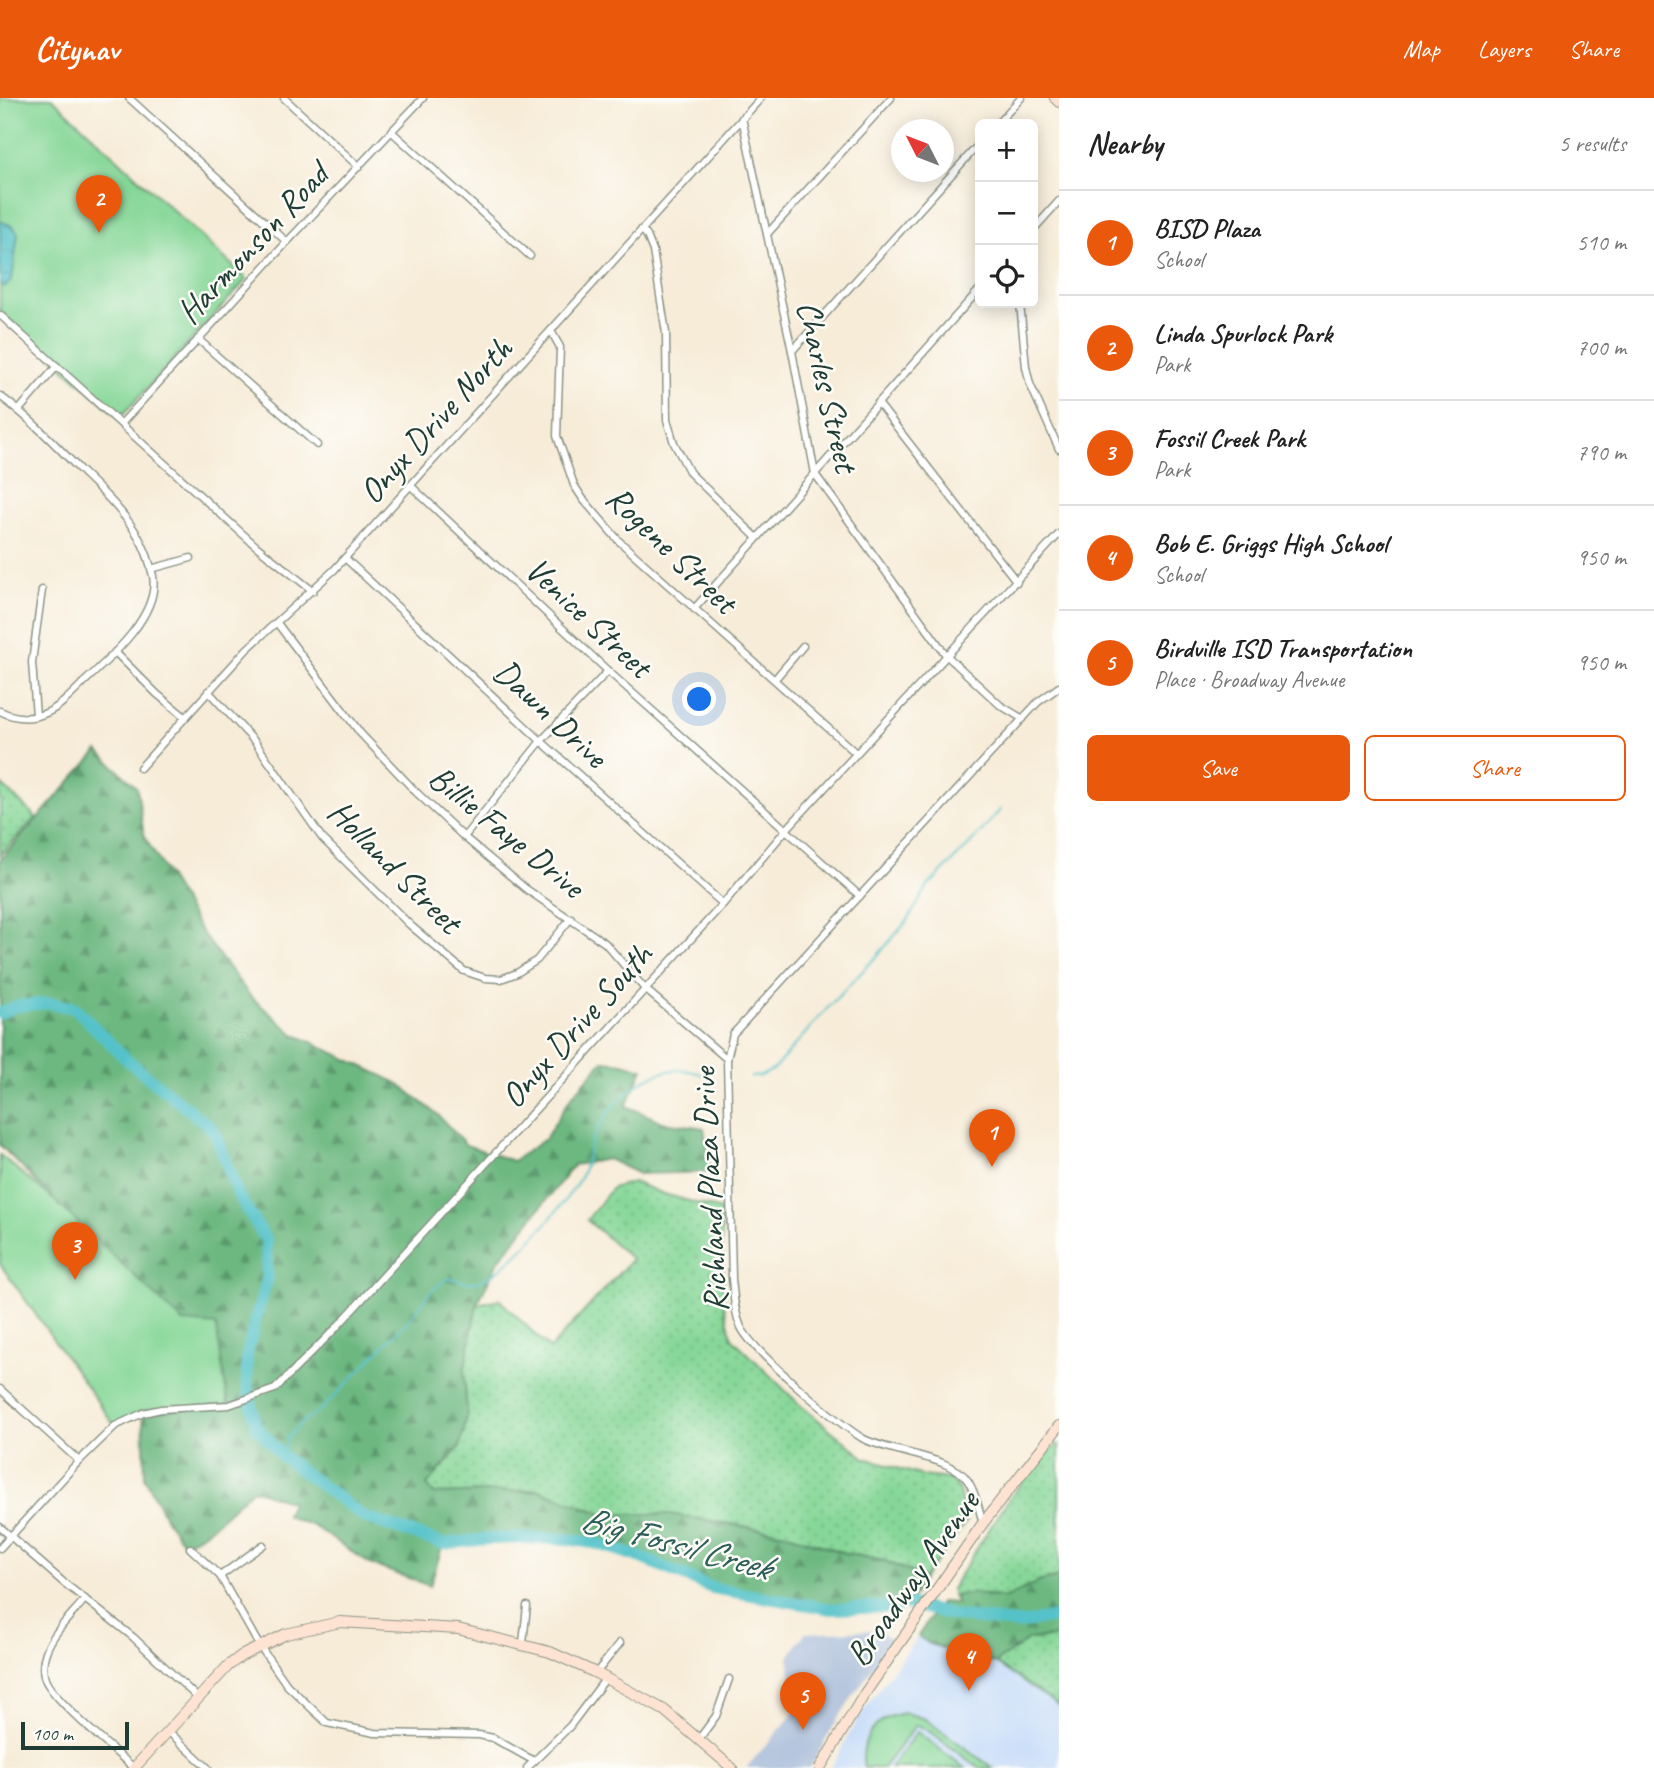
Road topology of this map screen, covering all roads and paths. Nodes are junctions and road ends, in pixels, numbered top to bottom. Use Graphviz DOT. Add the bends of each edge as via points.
graph roads {
  1 [pos="129,98"];
  2 [pos="284,98"];
  3 [pos="424,98"];
  4 [pos="761,98"];
  5 [pos="891,98"];
  6 [pos="1021,98"];
  7 [pos="1055,98"];
  8 [pos="1059,102"];
  9 [pos="742,118"];
  10 [pos="1002,119"];
  11 [pos="392,132"];
  12 [pos="975,149"];
  13 [pos="359,167"];
  14 [pos="1059,201"];
  15 [pos="1038,224"];
  16 [pos="642,229"];
  17 [pos="767,234"];
  18 [pos="287,242"];
  19 [pos="530,256"];
  20 [pos="975,295"];
  21 [pos="1020,308"];
  22 [pos="0,315"];
  23 [pos="551,331"];
  24 [pos="198,339"];
  25 [pos="792,351"];
  26 [pos="57,366"];
  27 [pos="0,396"];
  28 [pos="878,404"];
  29 [pos="19,410"];
  30 [pos="121,424"];
  31 [pos="317,445"];
  32 [pos="1059,449"];
  33 [pos="815,474"];
  34 [pos="411,486"];
  35 [pos="1059,534"];
  36 [pos="757,538"];
  37 [pos="191,558"];
  38 [pos="345,558"];
  39 [pos="151,569"];
  40 [pos="1017,582"];
  41 [pos="42,590"];
  42 [pos="313,591"];
  43 [pos="694,609"];
  44 [pos="277,623"];
  45 [pos="803,646"];
  46 [pos="116,652"];
  47 [pos="946,655"];
  48 [pos="608,671"];
  49 [pos="775,679"];
  50 [pos="1059,687"];
  51 [pos="208,691"];
  52 [pos="0,711"];
  53 [pos="36,716"];
  54 [pos="185,717"];
  55 [pos="1023,719"];
  56 [pos="541,741"];
  57 [pos="857,754"];
  58 [pos="140,768"];
  59 [pos="785,831"];
  60 [pos="464,837"];
  61 [pos="860,896"];
  62 [pos="723,905"];
  63 [pos="571,918"];
  64 [pos="645,989"];
  65 [pos="727,1059"];
  66 [pos="0,1389"];
  67 [pos="1059,1426"];
  68 [pos="79,1461"];
  69 [pos="984,1523"];
  70 [pos="0,1527"];
  71 [pos="11,1536"];
  72 [pos="263,1545"];
  73 [pos="0,1548"];
  74 [pos="190,1548"];
  75 [pos="220,1576"];
  76 [pos="85,1599"];
  77 [pos="527,1606"];
  78 [pos="523,1643"];
  79 [pos="620,1643"];
  80 [pos="259,1646"];
  81 [pos="601,1676"];
  82 [pos="729,1679"];
  83 [pos="199,1699"];
  84 [pos="168,1731"];
  85 [pos="699,1739"];
  86 [pos="534,1761"];
  87 [pos="134,1768"];
  88 [pos="208,1768"];
  89 [pos="527,1768"];
  90 [pos="732,1768"];
  91 [pos="820,1768"];
  1 -- 18 [label="street"];
  2 -- 13 [label="street"];
  3 -- 11 [label="street, Harmonson Road"];
  4 -- 9 [label="street, Onyx Drive North"];
  5 -- 17 [label="street"];
  6 -- 10 [label="street"];
  7 -- 8 [label="street"];
  9 -- 16 [label="street, Onyx Drive North"];
  9 -- 17 [label="street, Charles Street"];
  11 -- 13 [label="street, Harmonson Road"];
  11 -- 19 [label="street"];
  12 -- 25 [label="street"];
  13 -- 18 [label="street, Harmonson Road"];
  14 -- 15 [label="street"];
  16 -- 23 [label="street, Onyx Drive North"];
  16 -- 36 [label="street" via="653,251 666,333 667,420 674,443 690,473"];
  17 -- 25 [label="street, Charles Street"];
  18 -- 24 [label="street, Harmonson Road"];
  20 -- 28 [label="street"];
  21 -- 32 [label="street" via="1030,384"];
  22 -- 26 [label="street"];
  23 -- 34 [label="street, Onyx Drive North"];
  23 -- 43 [label="street, Rogene Street" via="560,347 557,436 575,485 603,524"];
  24 -- 30 [label="street, Harmonson Road"];
  24 -- 31 [label="street"];
  25 -- 33 [label="street, Charles Street"];
  26 -- 29 [label="street"];
  26 -- 30 [label="street"];
  27 -- 29 [label="street"];
  28 -- 33 [label="street"];
  28 -- 40 [label="street"];
  29 -- 39 [label="street" via="117,509 137,534"];
  30 -- 42 [label="street"];
  33 -- 36 [label="street"];
  33 -- 47 [label="street, Charles Street"];
  34 -- 38 [label="street, Onyx Drive North"];
  34 -- 48 [label="street, Venice Street"];
  35 -- 40 [label="street, Onyx Drive South"];
  36 -- 43 [label="street"];
  37 -- 39 [label="street"];
  38 -- 42 [label="street, Onyx Drive North"];
  38 -- 56 [label="street, Dawn Drive"];
  39 -- 46 [label="street" via="154,592"];
  40 -- 47 [label="street, Onyx Drive South"];
  41 -- 53 [label="street" via="32,662"];
  42 -- 44 [label="street, Onyx Drive North"];
  43 -- 49 [label="street, Rogene Street"];
  44 -- 51 [label="street, Onyx Drive North"];
  44 -- 60 [label="street, Billie Faye Drive" via="361,734"];
  45 -- 49 [label="street"];
  46 -- 53 [label="street" via="60,705"];
  46 -- 54 [label="street"];
  47 -- 55 [label="street, Charles Street" via="1000,705"];
  47 -- 57 [label="street, Onyx Drive South"];
  48 -- 56 [label="street"];
  48 -- 59 [label="street, Venice Street"];
  49 -- 57 [label="street, Rogene Street"];
  50 -- 55 [label="street, Richland Plaza Drive"];
  51 -- 54 [label="street, Onyx Drive North"];
  51 -- 63 [label="street, Holland Street" via="255,741 323,838 410,925 464,971 501,979 517,974 537,960"];
  52 -- 53 [label="street" via="12,717"];
  54 -- 58 [label="street, Onyx Drive North"];
  55 -- 61 [label="street, Richland Plaza Drive"];
  56 -- 60 [label="street"];
  56 -- 62 [label="street, Dawn Drive"];
  57 -- 59 [label="street, Onyx Drive South"];
  59 -- 61 [label="street, Venice Street"];
  59 -- 62 [label="street, Onyx Drive South"];
  60 -- 63 [label="street, Billie Faye Drive" via="526,889"];
  61 -- 65 [label="street, Richland Plaza Drive" via="733,1034"];
  62 -- 64 [label="street, Onyx Drive South"];
  63 -- 64 [label="street, Billie Faye Drive" via="605,943"];
  64 -- 65 [label="street, Billie Faye Drive"];
  64 -- 68 [label="street, Onyx Drive South" via="275,1389 229,1405 143,1413 115,1426"];
  65 -- 69 [label="street, Richland Plaza Drive" via="732,1279 742,1329 849,1430 873,1444 962,1473"];
  66 -- 68 [label="street"];
  67 -- 69 [label="street, Broadway Avenue"];
  68 -- 71 [label="street, Onyx Drive South"];
  69 -- 91 [label="street, Broadway Avenue" via="851,1714"];
  70 -- 71 [label="street"];
  71 -- 73 [label="street, Onyx Drive South"];
  71 -- 76 [label="street"];
  72 -- 75 [label="street"];
  74 -- 75 [label="street"];
  75 -- 80 [label="street"];
  76 -- 83 [label="street"];
  76 -- 87 [label="street" via="52,1639 43,1661 45,1679 63,1703"];
  77 -- 78 [label="street"];
  78 -- 80 [label="street" via="447,1627 340,1622 286,1634"];
  78 -- 81 [label="street"];
  79 -- 81 [label="street"];
  80 -- 83 [label="street" via="228,1666"];
  80 -- 86 [label="street" via="287,1685 327,1723 375,1732 479,1735"];
  81 -- 85 [label="street" via="664,1710"];
  81 -- 86 [label="street" via="570,1726"];
  82 -- 85 [label="street" via="716,1716"];
  83 -- 84 [label="street"];
  84 -- 87 [label="street"];
  84 -- 88 [label="street"];
  85 -- 90 [label="street"];
  86 -- 89 [label="street"];
}
